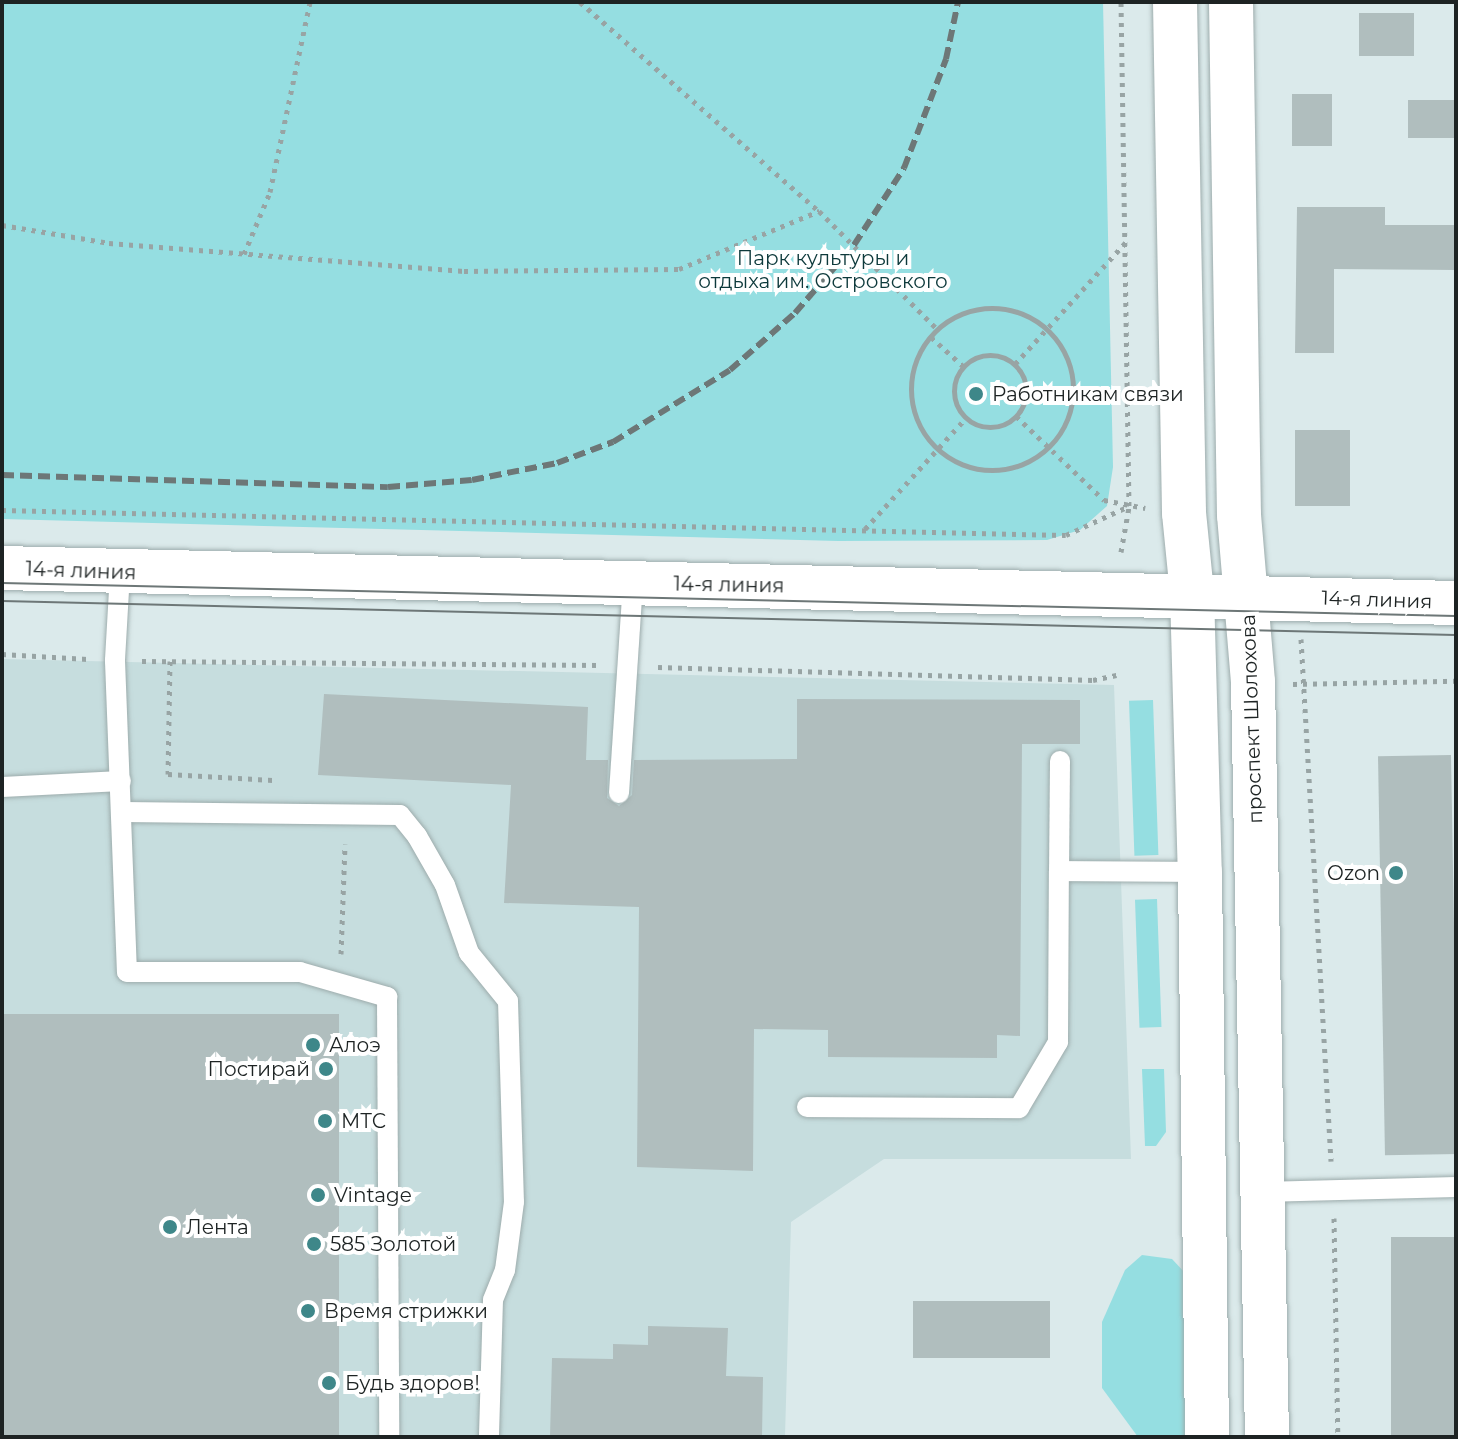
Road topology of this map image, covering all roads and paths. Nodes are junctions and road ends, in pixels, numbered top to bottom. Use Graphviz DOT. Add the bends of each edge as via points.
graph roads {
  1 [pos="310,2"];
  2 [pos="580,2"];
  3 [pos="1121,2"];
  4 [pos="1175,2"];
  5 [pos="1231,2"];
  6 [pos="819,211"];
  7 [pos="2,225"];
  8 [pos="1128,239"];
  9 [pos="244,254"];
  10 [pos="937,329"];
  11 [pos="1048,329"];
  12 [pos="931,337"];
  13 [pos="1015,364"];
  14 [pos="963,366"];
  15 [pos="1016,416"];
  16 [pos="966,418"];
  17 [pos="1049,448"];
  18 [pos="938,449"];
  19 [pos="1129,506"];
  20 [pos="2,510"];
  21 [pos="864,529"];
  22 [pos="2,568"];
  23 [pos="120,573"];
  24 [pos="633,583"];
  25 [pos="1192,593"];
  26 [pos="1247,595"];
  27 [pos="1299,598"];
  28 [pos="1456,603"];
  29 [pos="2,654"];
  30 [pos="115,661"];
  31 [pos="170,661"];
  32 [pos="1456,681"];
  33 [pos="1253,682"];
  34 [pos="1303,684"];
  35 [pos="1060,761"];
  36 [pos="279,780"];
  37 [pos="121,781"];
  38 [pos="2,787"];
  39 [pos="619,793"];
  40 [pos="122,812"];
  41 [pos="346,813"];
  42 [pos="1059,871"];
  43 [pos="1200,872"];
  44 [pos="340,983"];
  45 [pos="807,1107"];
  46 [pos="1456,1187"];
  47 [pos="1333,1190"];
  48 [pos="1262,1192"];
  49 [pos="389,1437"];
  50 [pos="489,1437"];
  51 [pos="1207,1437"];
  52 [pos="1267,1437"];
  53 [pos="1338,1437"];
  1 -- 9 [label="path" via="270,192"];
  2 -- 6 [label="path"];
  3 -- 8 [label="path"];
  4 -- 25 [label="main road" via="1184,513"];
  5 -- 26 [label="main road, проспект Шолохова" via="1239,515"];
  6 -- 9 [label="path" via="679,269 464,271"];
  6 -- 10 [label="path"];
  7 -- 9 [label="path" via="109,243"];
  8 -- 11 [label="path"];
  8 -- 19 [label="path"];
  10 -- 11 [label="path" via="957,315 1001,307 1024,313"];
  10 -- 12 [label="path"];
  11 -- 13 [label="path"];
  11 -- 17 [label="path" via="1070,363 1074,386 1071,409"];
  12 -- 14 [label="path"];
  12 -- 18 [label="path" via="915,365 911,386 920,427"];
  13 -- 14 [label="path" via="993,354"];
  13 -- 15 [label="path" via="1027,390"];
  14 -- 16 [label="path" via="954,393"];
  15 -- 16 [label="path" via="992,427"];
  15 -- 17 [label="path"];
  16 -- 18 [label="path"];
  17 -- 18 [label="path" via="1021,465 989,471 968,467"];
  17 -- 19 [label="path" via="1104,500"];
  18 -- 21 [label="path"];
  19 -- 21 [label="path" via="1066,535"];
  20 -- 21 [label="path"];
  22 -- 23 [label="main road, 14-я линия"];
  23 -- 24 [label="main road, 14-я линия"];
  23 -- 30 [label="lane"];
  24 -- 25 [label="main road, 14-я линия"];
  24 -- 39 [label="lane"];
  25 -- 26 [label="main road, 14-я линия"];
  25 -- 43 [label="main road"];
  26 -- 27 [label="main road, 14-я линия"];
  26 -- 33 [label="main road, проспект Шолохова"];
  27 -- 28 [label="main road, 14-я линия"];
  27 -- 34 [label="path"];
  29 -- 30 [label="path"];
  30 -- 37 [label="lane"];
  31 -- 36 [label="path" via="168,774"];
  32 -- 34 [label="path"];
  33 -- 34 [label="path"];
  33 -- 48 [label="main road, проспект Шолохова"];
  34 -- 47 [label="path"];
  35 -- 42 [label="lane"];
  37 -- 38 [label="lane"];
  37 -- 40 [label="lane"];
  40 -- 41 [label="lane"];
  40 -- 44 [label="lane" via="127,972 300,972"];
  41 -- 44 [label="path"];
  41 -- 50 [label="lane" via="400,815 445,885 469,953 508,1001 514,1202 505,1270 493,1300"];
  42 -- 43 [label="lane"];
  42 -- 45 [label="lane" via="1058,1042 1019,1108"];
  43 -- 51 [label="main road"];
  44 -- 49 [label="lane" via="387,997"];
  46 -- 47 [label="lane"];
  47 -- 48 [label="lane"];
  47 -- 53 [label="path"];
  48 -- 52 [label="main road, проспект Шолохова"];
}
